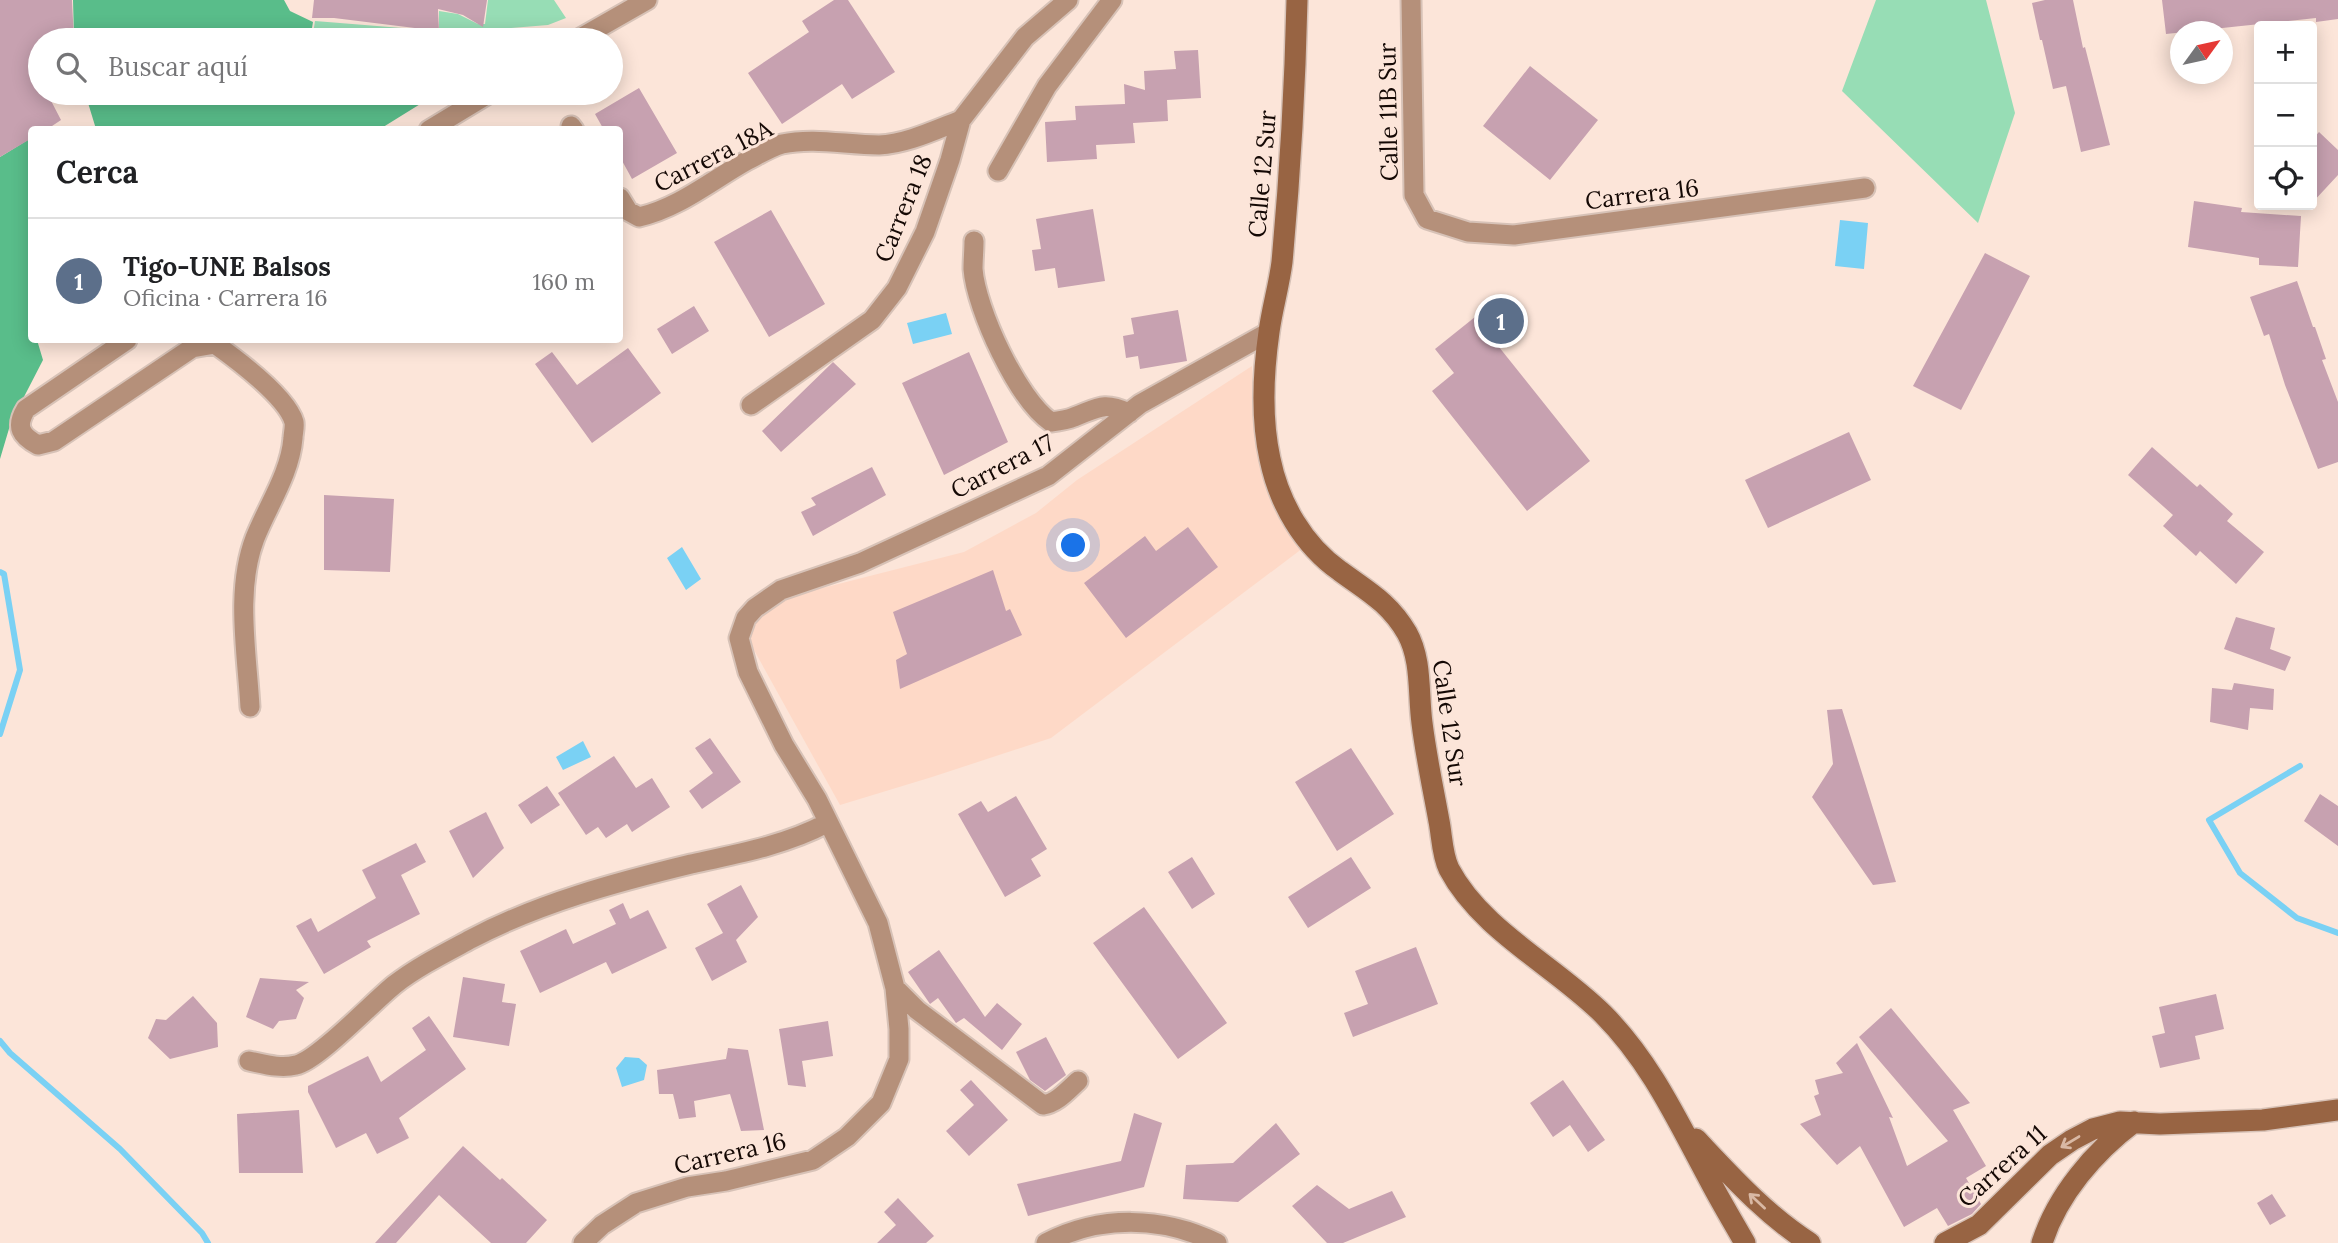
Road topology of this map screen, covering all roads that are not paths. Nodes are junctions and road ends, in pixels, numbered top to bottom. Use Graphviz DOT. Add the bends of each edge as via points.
graph roads {
  1 [pos="647,0"];
  2 [pos="1068,0"];
  3 [pos="1112,0"];
  4 [pos="1297,0"];
  5 [pos="1411,0"];
  6 [pos="598,28"];
  7 [pos="470,105"];
  8 [pos="961,120"];
  9 [pos="436,126"];
  10 [pos="998,171"];
  11 [pos="1865,188"];
  12 [pos="623,203"];
  13 [pos="1427,219"];
  14 [pos="974,241"];
  15 [pos="1269,332"];
  16 [pos="123,343"];
  17 [pos="751,405"];
  18 [pos="1129,413"];
  19 [pos="250,707"];
  20 [pos="827,823"];
  21 [pos="895,988"];
  22 [pos="249,1061"];
  23 [pos="1078,1081"];
  24 [pos="2338,1110"];
  25 [pos="1680,1122"];
  26 [pos="2134,1122"];
  27 [pos="583,1243"];
  28 [pos="1046,1243"];
  29 [pos="1217,1243"];
  30 [pos="1745,1243"];
  31 [pos="1810,1243"];
  32 [pos="1945,1243"];
  33 [pos="2042,1243"];
  1 -- 6 [label="street"];
  2 -- 8 [label="street, Carrera 18" via="1025,37"];
  3 -- 10 [label="street" via="1047,86"];
  4 -- 15 [label="main road, Calle 12 Sur" via="1281,268"];
  5 -- 13 [label="street, Calle 11B Sur" via="1414,195"];
  7 -- 9 [label="street"];
  8 -- 12 [label="street, Carrera 18A" via="881,145 809,141 780,145 646,216 628,211"];
  8 -- 17 [label="street, Carrera 18" via="925,232 897,288 872,320"];
  11 -- 13 [label="street, Carrera 16" via="1514,235 1468,232"];
  14 -- 18 [label="street" via="973,271 988,323 1011,373 1040,415 1051,422 1097,406 1114,406"];
  15 -- 18 [label="street, Carrera 17"];
  15 -- 25 [label="main road, Calle 12 Sur" via="1263,402 1277,485 1287,511 1318,554 1391,608 1409,636 1420,674 1422,722 1446,864 1482,914 1604,1014 1653,1076"];
  16 -- 19 [label="street" via="26,410 20,429 25,439 44,445 192,348 215,344 239,360 279,399 294,423 291,458 254,540 246,579"];
  18 -- 20 [label="street, Carrera 17" via="1048,476 872,558 780,590 746,618 739,639 748,672"];
  20 -- 21 [label="street" via="878,923"];
  20 -- 22 [label="street" via="735,856 633,878 525,914 396,984 298,1065"];
  21 -- 23 [label="street" via="917,1010 1043,1105 1060,1098"];
  21 -- 27 [label="street, Carrera 16" via="899,1059 881,1102 847,1137 813,1160 687,1187 636,1203"];
  24 -- 26 [label="main road, Carrera 11" via="2263,1120"];
  25 -- 30 [label="main road, Calle 12 Sur"];
  31 -- 25 [label="main road, Calle 12 Sur, one-way" via="1751,1196"];
  26 -- 32 [label="main road, Carrera 11, one-way" via="2093,1129 2072,1140 2050,1155 1979,1225"];
  26 -- 33 [label="main road" via="2107,1144 2076,1182 2056,1209"];
  28 -- 29 [label="street" via="1094,1224 1134,1221 1168,1226"];
}
